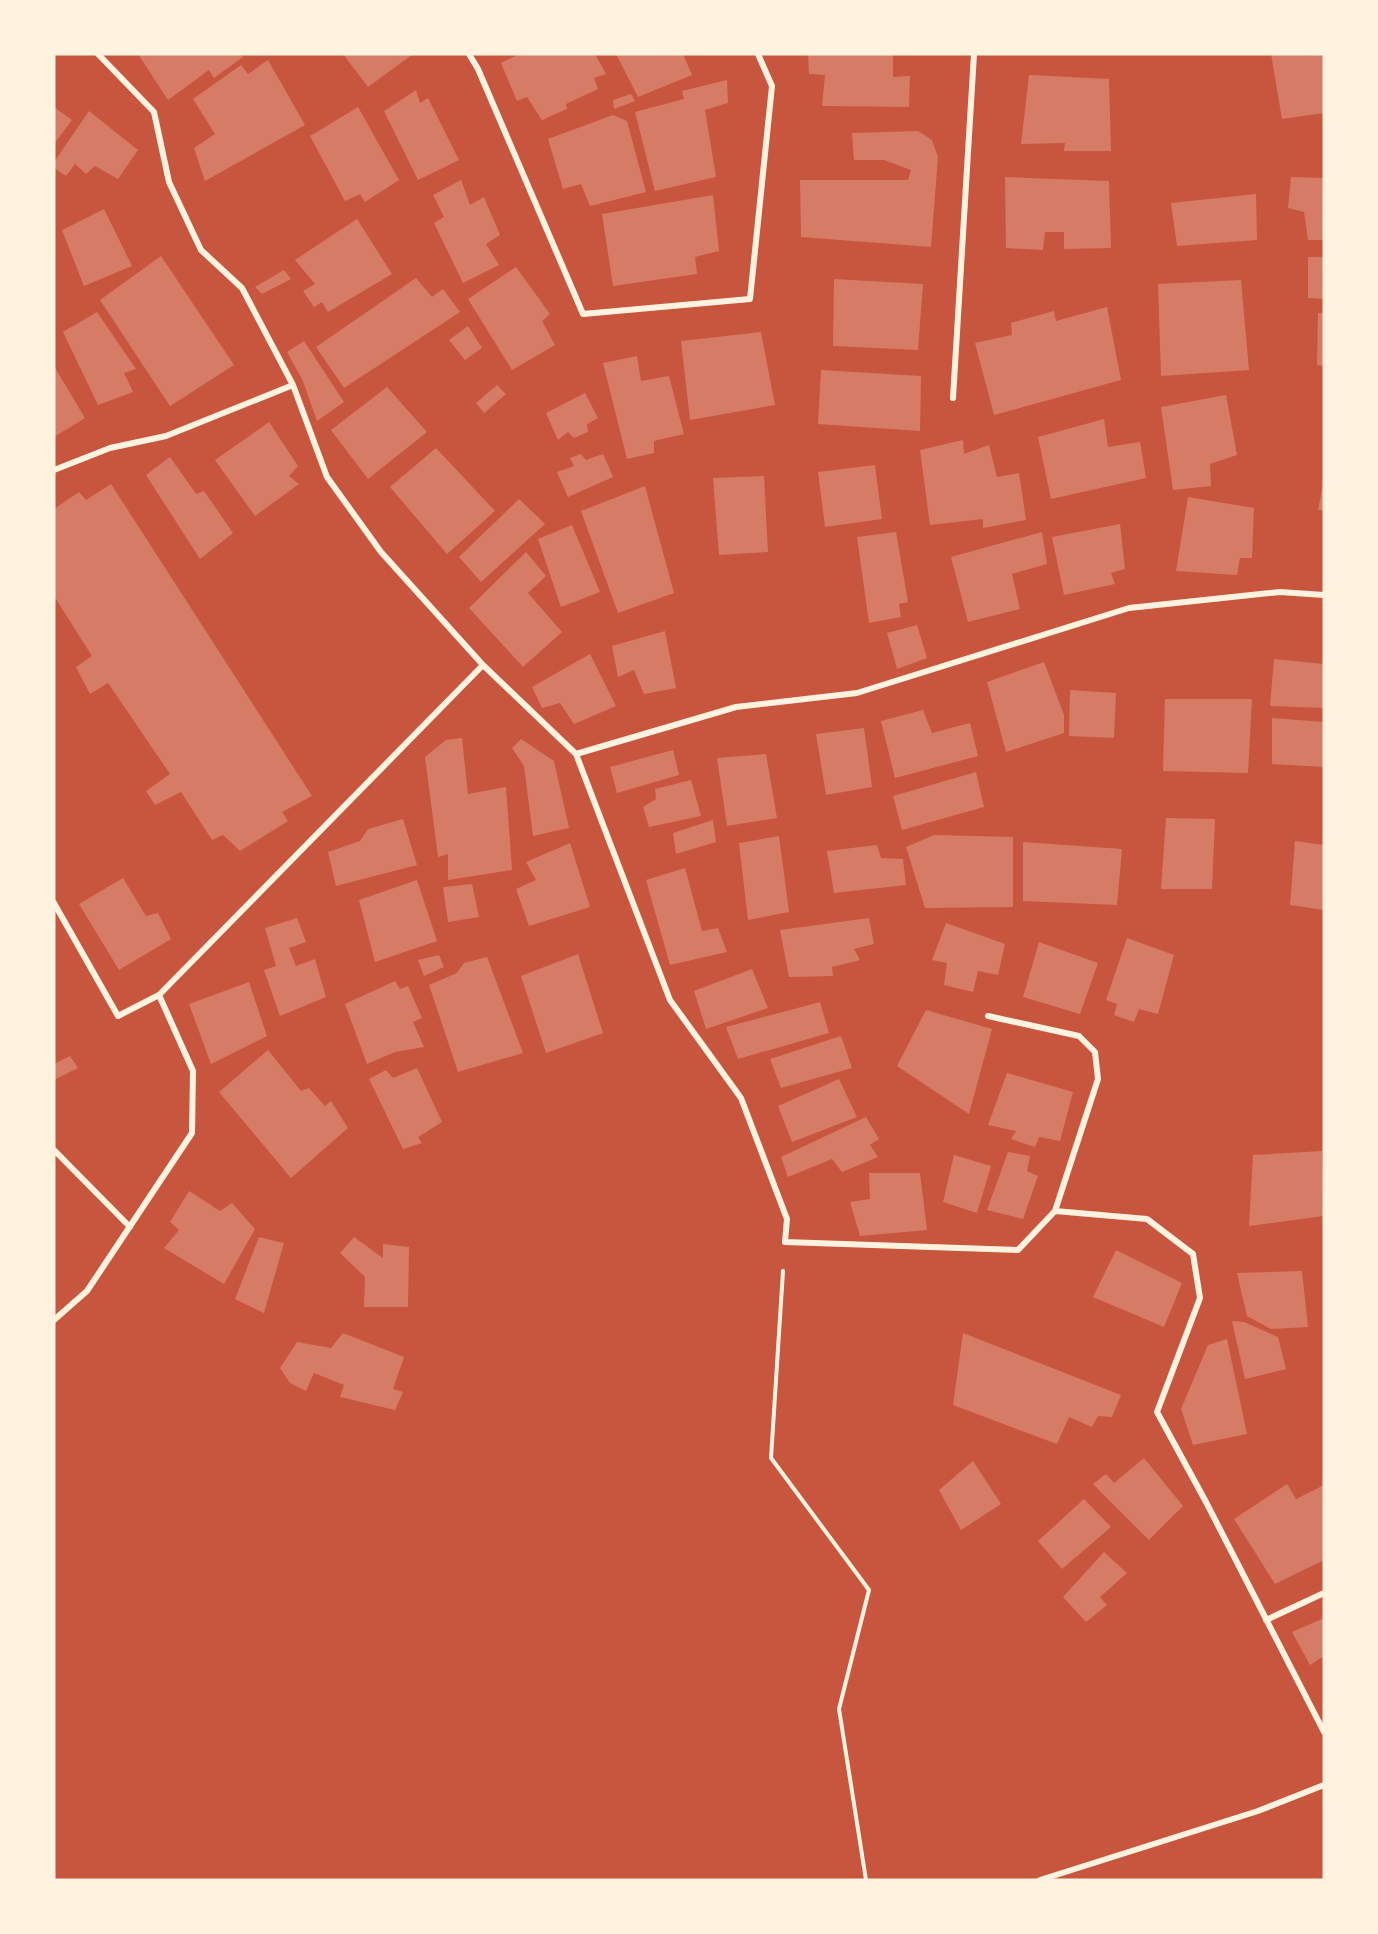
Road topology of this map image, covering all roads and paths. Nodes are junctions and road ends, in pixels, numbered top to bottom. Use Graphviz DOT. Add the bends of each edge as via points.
graph roads {
  1 [pos="98,54"];
  2 [pos="469,54"];
  3 [pos="758,54"];
  4 [pos="974,54"];
  5 [pos="293,386"];
  6 [pos="953,398"];
  7 [pos="54,470"];
  8 [pos="1324,595"];
  9 [pos="483,665"];
  10 [pos="576,754"];
  11 [pos="54,903"];
  12 [pos="159,995"];
  13 [pos="988,1016"];
  14 [pos="54,1150"];
  15 [pos="1055,1210"];
  16 [pos="130,1227"];
  17 [pos="785,1242"];
  18 [pos="54,1320"];
  19 [pos="1324,1593"];
  20 [pos="1266,1620"];
  21 [pos="1324,1732"];
  22 [pos="1324,1785"];
  23 [pos="866,1880"];
  24 [pos="1040,1880"];
  1 -- 5 [label="street" via="154,112 169,182 201,250 242,288"];
  2 -- 3 [label="street" via="583,314 750,299 771,86"];
  4 -- 6 [label="street"];
  5 -- 7 [label="street" via="166,436 110,448"];
  5 -- 9 [label="street" via="327,477 381,552"];
  8 -- 10 [label="street" via="1280,592 1129,608 857,693 736,707"];
  9 -- 10 [label="street"];
  9 -- 12 [label="street"];
  10 -- 17 [label="street" via="670,1000 741,1098 787,1219"];
  11 -- 12 [label="street" via="118,1016"];
  12 -- 16 [label="street" via="193,1071 192,1132"];
  13 -- 15 [label="street" via="1079,1036 1095,1053 1098,1079"];
  14 -- 16 [label="street"];
  15 -- 17 [label="street" via="1018,1250"];
  15 -- 20 [label="street" via="1147,1219 1192,1254 1200,1298 1157,1412"];
  16 -- 18 [label="street" via="87,1291"];
  17 -- 23 [label="path" via="771,1458 869,1590 839,1709"];
  19 -- 20 [label="street"];
  20 -- 21 [label="street"];
  22 -- 24 [label="street" via="1258,1811"];
}
